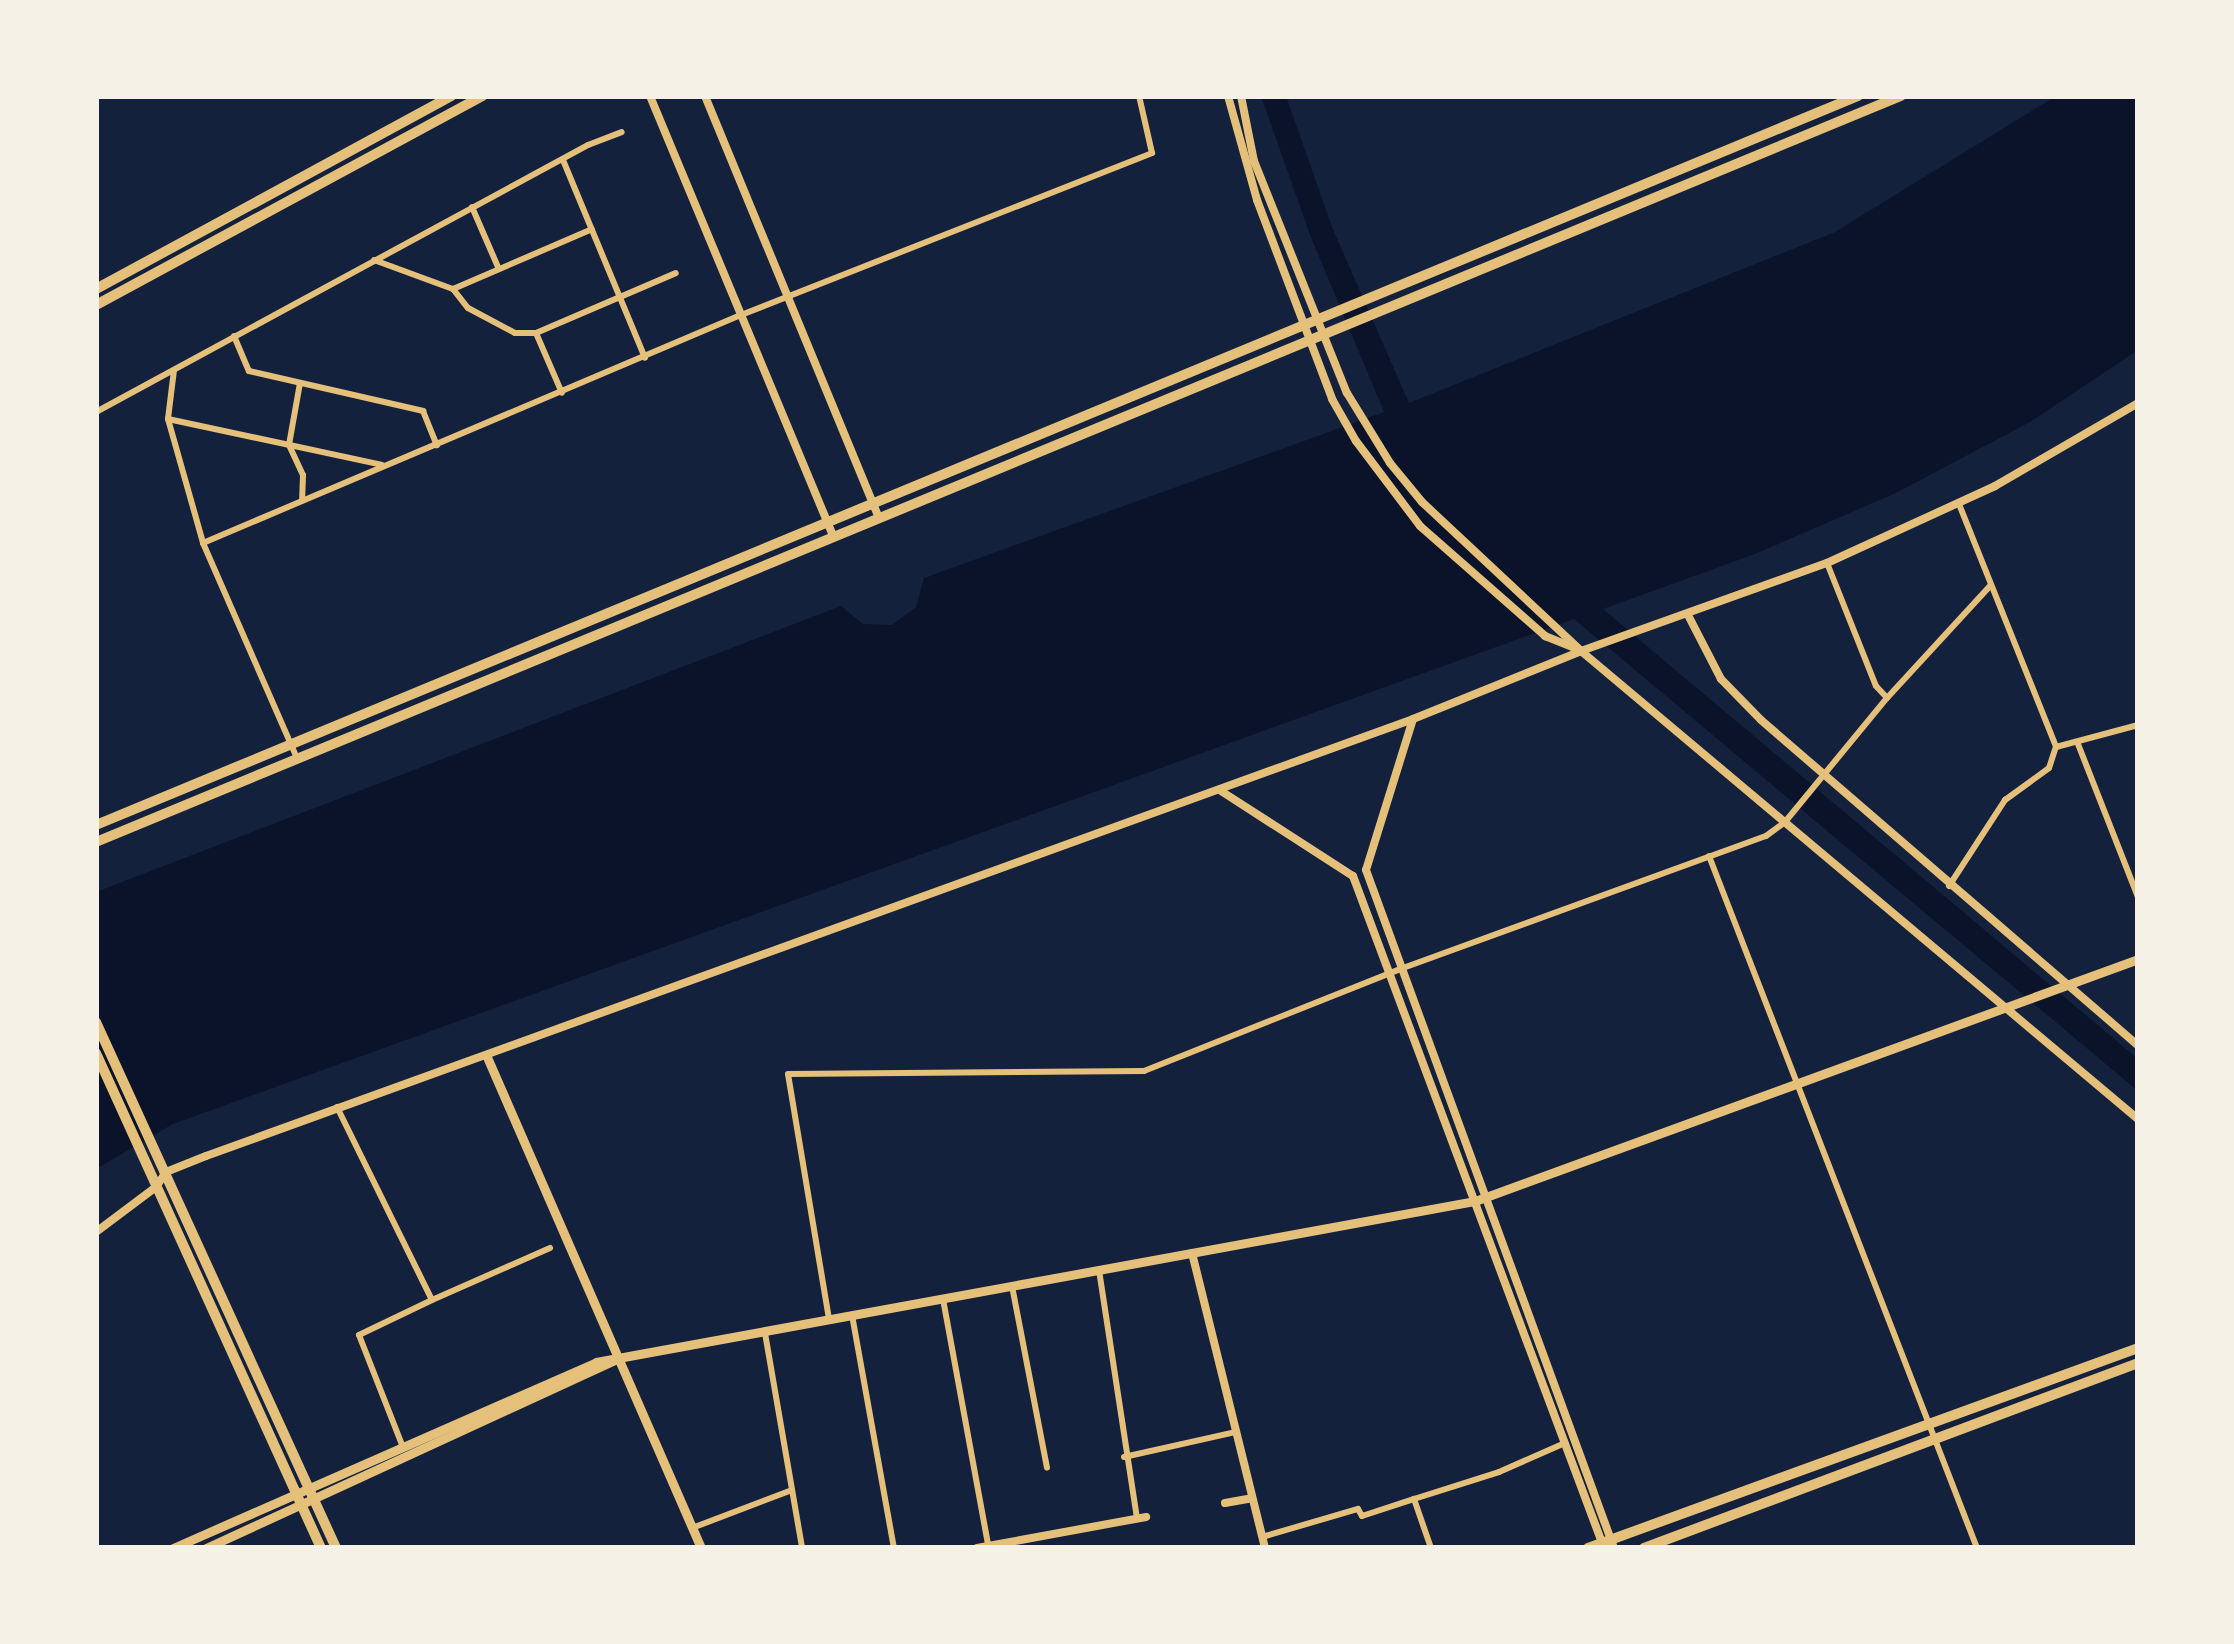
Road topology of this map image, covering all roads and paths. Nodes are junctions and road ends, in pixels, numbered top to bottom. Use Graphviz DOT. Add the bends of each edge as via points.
graph roads {
  1 [pos="451,96"];
  2 [pos="482,96"];
  3 [pos="650,96"];
  4 [pos="705,96"];
  5 [pos="1139,96"];
  6 [pos="1228,96"];
  7 [pos="1240,96"];
  8 [pos="1858,96"];
  9 [pos="1897,97"];
  10 [pos="622,132"];
  11 [pos="563,160"];
  12 [pos="472,208"];
  13 [pos="592,229"];
  14 [pos="374,260"];
  15 [pos="498,267"];
  16 [pos="676,273"];
  17 [pos="96,289"];
  18 [pos="453,290"];
  19 [pos="787,296"];
  20 [pos="620,297"];
  21 [pos="96,304"];
  22 [pos="740,315"];
  23 [pos="1312,322"];
  24 [pos="536,334"];
  25 [pos="234,336"];
  26 [pos="1317,336"];
  27 [pos="645,358"];
  28 [pos="174,370"];
  29 [pos="300,383"];
  30 [pos="562,392"];
  31 [pos="2138,403"];
  32 [pos="97,412"];
  33 [pos="168,419"];
  34 [pos="289,445"];
  35 [pos="437,445"];
  36 [pos="383,466"];
  37 [pos="302,500"];
  38 [pos="1959,504"];
  39 [pos="876,509"];
  40 [pos="826,521"];
  41 [pos="832,534"];
  42 [pos="203,543"];
  43 [pos="1827,563"];
  44 [pos="1990,586"];
  45 [pos="1688,615"];
  46 [pos="1581,651"];
  47 [pos="1887,698"];
  48 [pos="1413,719"];
  49 [pos="2138,725"];
  50 [pos="291,743"];
  51 [pos="2078,744"];
  52 [pos="2056,747"];
  53 [pos="297,758"];
  54 [pos="1821,777"];
  55 [pos="1220,790"];
  56 [pos="1785,822"];
  57 [pos="96,825"];
  58 [pos="96,842"];
  59 [pos="1709,856"];
  60 [pos="1366,870"];
  61 [pos="1353,876"];
  62 [pos="1949,886"];
  63 [pos="2138,897"];
  64 [pos="2138,959"];
  65 [pos="1403,968"];
  66 [pos="1391,973"];
  67 [pos="2060,986"];
  68 [pos="2003,1006"];
  69 [pos="96,1022"];
  70 [pos="2138,1045"];
  71 [pos="96,1054"];
  72 [pos="487,1057"];
  73 [pos="1795,1083"];
  74 [pos="338,1107"];
  75 [pos="2138,1119"];
  76 [pos="166,1172"];
  77 [pos="156,1186"];
  78 [pos="1481,1199"];
  79 [pos="96,1232"];
  80 [pos="550,1247"];
  81 [pos="1192,1253"];
  82 [pos="1099,1270"];
  83 [pos="1012,1286"];
  84 [pos="943,1299"];
  85 [pos="432,1300"];
  86 [pos="852,1315"];
  87 [pos="829,1318"];
  88 [pos="764,1331"];
  89 [pos="2138,1348"];
  90 [pos="617,1359"];
  91 [pos="2138,1363"];
  92 [pos="1928,1425"];
  93 [pos="1236,1432"];
  94 [pos="1933,1440"];
  95 [pos="1565,1443"];
  96 [pos="404,1447"];
  97 [pos="1124,1457"];
  98 [pos="1046,1468"];
  99 [pos="792,1490"];
  100 [pos="305,1497"];
  101 [pos="1252,1498"];
  102 [pos="1414,1499"];
  103 [pos="1225,1502"];
  104 [pos="1142,1518"];
  105 [pos="692,1528"];
  106 [pos="1262,1537"];
  107 [pos="988,1545"];
  108 [pos="1604,1545"];
  109 [pos="173,1548"];
  110 [pos="206,1548"];
  111 [pos="321,1548"];
  112 [pos="336,1548"];
  113 [pos="701,1548"];
  114 [pos="802,1548"];
  115 [pos="894,1548"];
  116 [pos="977,1548"];
  117 [pos="1265,1548"];
  118 [pos="1431,1548"];
  119 [pos="1644,1548"];
  120 [pos="1977,1548"];
  1 -- 17 [label="main road"];
  2 -- 21 [label="main road"];
  3 -- 22 [label="street"];
  4 -- 19 [label="street"];
  5 -- 19 [label="street" via="1152,153"];
  6 -- 23 [label="street" via="1244,161"];
  7 -- 23 [label="street" via="1254,161"];
  8 -- 23 [label="main road"];
  9 -- 26 [label="main road"];
  10 -- 11 [label="street"];
  11 -- 12 [label="street"];
  11 -- 13 [label="street"];
  12 -- 14 [label="street"];
  12 -- 15 [label="street"];
  13 -- 15 [label="street"];
  13 -- 20 [label="street"];
  14 -- 18 [label="street"];
  14 -- 25 [label="street"];
  15 -- 18 [label="street"];
  16 -- 20 [label="street"];
  18 -- 24 [label="street" via="494,325"];
  19 -- 22 [label="street"];
  19 -- 39 [label="street"];
  20 -- 24 [label="street"];
  20 -- 27 [label="street"];
  22 -- 27 [label="street"];
  22 -- 40 [label="street"];
  23 -- 26 [label="street"];
  23 -- 39 [label="main road"];
  24 -- 30 [label="street"];
  25 -- 28 [label="street"];
  25 -- 29 [label="street" via="249,371"];
  26 -- 39 [label="main road"];
  26 -- 46 [label="street" via="1390,464"];
  26 -- 46 [label="street" via="1332,399 1420,526 1545,635"];
  27 -- 30 [label="street"];
  28 -- 32 [label="street"];
  28 -- 33 [label="street"];
  29 -- 34 [label="street"];
  29 -- 35 [label="street" via="423,411"];
  30 -- 35 [label="street"];
  31 -- 38 [label="street"];
  33 -- 34 [label="street"];
  33 -- 42 [label="street"];
  34 -- 36 [label="street"];
  34 -- 37 [label="street" via="303,475"];
  35 -- 36 [label="street"];
  36 -- 37 [label="street"];
  37 -- 42 [label="street"];
  38 -- 43 [label="street"];
  38 -- 44 [label="street"];
  39 -- 40 [label="main road"];
  39 -- 41 [label="main road"];
  40 -- 41 [label="street"];
  40 -- 50 [label="main road"];
  41 -- 53 [label="main road"];
  42 -- 50 [label="street"];
  43 -- 45 [label="street"];
  43 -- 47 [label="street"];
  44 -- 47 [label="street"];
  44 -- 52 [label="street"];
  45 -- 46 [label="street"];
  45 -- 54 [label="street" via="1732,692"];
  46 -- 48 [label="street"];
  46 -- 56 [label="street"];
  47 -- 54 [label="street"];
  48 -- 55 [label="street"];
  48 -- 60 [label="street"];
  49 -- 51 [label="street"];
  50 -- 53 [label="street"];
  50 -- 57 [label="main road"];
  51 -- 52 [label="street"];
  51 -- 63 [label="street"];
  52 -- 62 [label="street" via="2049,768 2005,800"];
  53 -- 58 [label="main road"];
  54 -- 56 [label="street"];
  54 -- 62 [label="street"];
  55 -- 61 [label="street"];
  55 -- 72 [label="street"];
  56 -- 59 [label="street"];
  56 -- 68 [label="street"];
  59 -- 65 [label="street"];
  59 -- 73 [label="street"];
  60 -- 61 [label="street"];
  60 -- 65 [label="street"];
  61 -- 66 [label="street"];
  62 -- 67 [label="street"];
  64 -- 67 [label="main road"];
  65 -- 66 [label="street"];
  65 -- 78 [label="street"];
  66 -- 78 [label="street"];
  66 -- 87 [label="street" via="1144,1071 788,1075"];
  67 -- 68 [label="main road"];
  67 -- 70 [label="street"];
  68 -- 73 [label="main road"];
  68 -- 75 [label="street"];
  69 -- 76 [label="main road"];
  71 -- 77 [label="main road"];
  72 -- 74 [label="street"];
  72 -- 90 [label="main road"];
  73 -- 78 [label="main road"];
  73 -- 92 [label="street"];
  74 -- 76 [label="street"];
  74 -- 85 [label="street"];
  76 -- 77 [label="street"];
  76 -- 100 [label="main road"];
  77 -- 79 [label="street"];
  77 -- 100 [label="main road"];
  78 -- 81 [label="main road"];
  78 -- 95 [label="street"];
  78 -- 108 [label="street"];
  80 -- 85 [label="street"];
  81 -- 82 [label="main road"];
  81 -- 93 [label="street"];
  82 -- 83 [label="main road"];
  82 -- 97 [label="street"];
  83 -- 84 [label="main road"];
  83 -- 98 [label="street"];
  84 -- 86 [label="main road"];
  84 -- 107 [label="street"];
  85 -- 96 [label="street" via="359,1335"];
  86 -- 87 [label="main road"];
  86 -- 115 [label="street"];
  87 -- 88 [label="main road"];
  88 -- 90 [label="main road"];
  88 -- 99 [label="street"];
  89 -- 92 [label="main road"];
  90 -- 96 [label="main road"];
  90 -- 100 [label="main road"];
  90 -- 105 [label="main road"];
  91 -- 94 [label="main road"];
  92 -- 94 [label="street"];
  92 -- 108 [label="main road"];
  93 -- 97 [label="street"];
  93 -- 101 [label="street"];
  94 -- 119 [label="main road"];
  94 -- 120 [label="street"];
  95 -- 102 [label="street"];
  95 -- 108 [label="street"];
  96 -- 100 [label="main road"];
  97 -- 104 [label="street"];
  99 -- 105 [label="street"];
  99 -- 114 [label="street"];
  100 -- 109 [label="main road"];
  100 -- 110 [label="main road"];
  100 -- 111 [label="main road"];
  100 -- 112 [label="main road"];
  101 -- 103 [label="street"];
  101 -- 106 [label="street"];
  102 -- 106 [label="street"];
  102 -- 118 [label="street"];
  104 -- 107 [label="street"];
  105 -- 113 [label="main road"];
  106 -- 117 [label="street"];
  107 -- 116 [label="street"];
}
